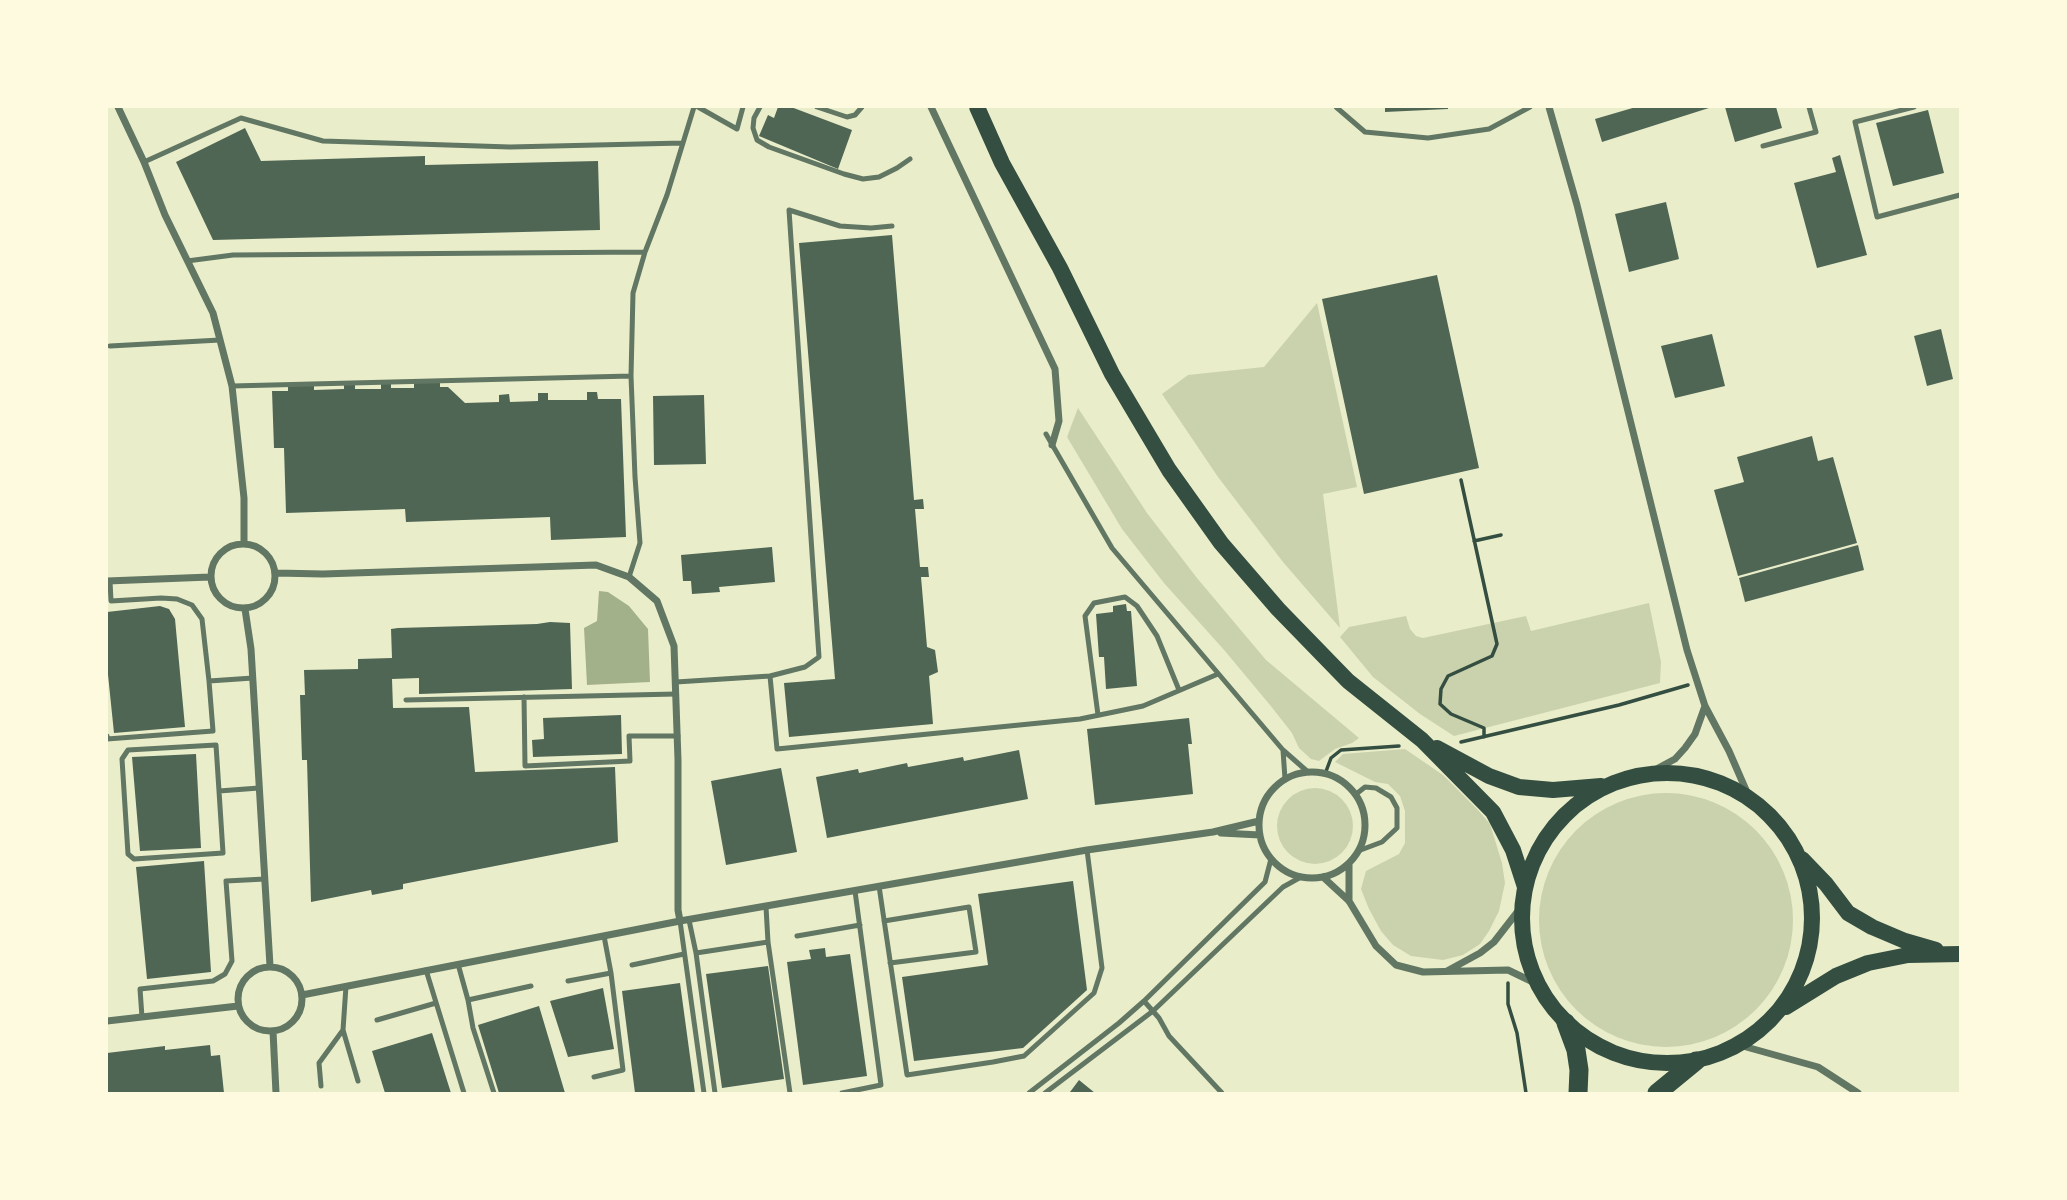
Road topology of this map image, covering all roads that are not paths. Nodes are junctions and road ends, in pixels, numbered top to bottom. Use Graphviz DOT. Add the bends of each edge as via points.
graph roads {
  1 [pos="118,107"];
  2 [pos="696,107"];
  3 [pos="743,107"];
  4 [pos="760,107"];
  5 [pos="817,107"];
  6 [pos="862,107"];
  7 [pos="931,107"];
  8 [pos="977,107"];
  9 [pos="1336,107"];
  10 [pos="1530,107"];
  11 [pos="1549,107"];
  12 [pos="1809,107"];
  13 [pos="1914,107"];
  14 [pos="683,143"];
  15 [pos="1763,146"];
  16 [pos="910,159"];
  17 [pos="144,162"];
  18 [pos="1960,195"];
  19 [pos="892,226"];
  20 [pos="645,252"];
  21 [pos="187,261"];
  22 [pos="220,340"];
  23 [pos="110,346"];
  24 [pos="631,376"];
  25 [pos="232,386"];
  26 [pos="1046,434"];
  27 [pos="1052,445"];
  28 [pos="244,544"];
  29 [pos="276,573"];
  30 [pos="210,577"];
  31 [pos="629,577"];
  32 [pos="108,581"];
  33 [pos="245,609"];
  34 [pos="1218,674"];
  35 [pos="770,676"];
  36 [pos="253,678"];
  37 [pos="209,681"];
  38 [pos="676,682"];
  39 [pos="1179,690"];
  40 [pos="676,694"];
  41 [pos="524,697"];
  42 [pos="406,699"];
  43 [pos="1705,706"];
  44 [pos="1098,715"];
  45 [pos="107,736"];
  46 [pos="678,736"];
  47 [pos="1422,740"];
  48 [pos="1283,750"];
  49 [pos="1308,772"];
  50 [pos="1648,773"];
  51 [pos="1285,779"];
  52 [pos="1606,786"];
  53 [pos="259,788"];
  54 [pos="219,791"];
  55 [pos="1354,794"];
  56 [pos="1749,797"];
  57 [pos="1259,821"];
  58 [pos="1213,832"];
  59 [pos="1259,835"];
  60 [pos="1087,850"];
  61 [pos="1358,850"];
  62 [pos="1800,857"];
  63 [pos="1271,859"];
  64 [pos="1349,863"];
  65 [pos="1301,877"];
  66 [pos="1323,877"];
  67 [pos="265,878"];
  68 [pos="879,886"];
  69 [pos="1525,887"];
  70 [pos="855,891"];
  71 [pos="1349,901"];
  72 [pos="1522,906"];
  73 [pos="766,907"];
  74 [pos="685,921"];
  75 [pos="884,921"];
  76 [pos="860,925"];
  77 [pos="604,936"];
  78 [pos="797,936"];
  79 [pos="768,942"];
  80 [pos="696,953"];
  81 [pos="684,954"];
  82 [pos="1956,954"];
  83 [pos="890,963"];
  84 [pos="458,964"];
  85 [pos="632,965"];
  86 [pos="270,966"];
  87 [pos="426,970"];
  88 [pos="611,973"];
  89 [pos="1443,973"];
  90 [pos="568,981"];
  91 [pos="1537,984"];
  92 [pos="346,986"];
  93 [pos="531,986"];
  94 [pos="302,995"];
  95 [pos="468,1000"];
  96 [pos="1144,1001"];
  97 [pos="436,1003"];
  98 [pos="238,1006"];
  99 [pos="1153,1011"];
  100 [pos="1778,1012"];
  101 [pos="142,1017"];
  102 [pos="377,1020"];
  103 [pos="107,1021"];
  104 [pos="1566,1023"];
  105 [pos="343,1030"];
  106 [pos="273,1031"];
  107 [pos="1739,1045"];
  108 [pos="1696,1060"];
  109 [pos="594,1077"];
  110 [pos="358,1081"];
  111 [pos="321,1086"];
  112 [pos="276,1093"];
  113 [pos="464,1093"];
  114 [pos="494,1093"];
  115 [pos="704,1093"];
  116 [pos="715,1093"];
  117 [pos="790,1093"];
  118 [pos="842,1093"];
  119 [pos="1030,1093"];
  120 [pos="1045,1093"];
  121 [pos="1222,1093"];
  122 [pos="1578,1093"];
  123 [pos="1657,1093"];
  124 [pos="1858,1093"];
  1 -- 17 [label="street"];
  2 -- 3 [label="lane" via="737,129"];
  2 -- 14 [label="lane"];
  4 -- 16 [label="lane" via="753,128 757,139 844,174 879,177"];
  5 -- 6 [label="lane" via="847,117"];
  7 -- 27 [label="street" via="1055,369 1059,421"];
  8 -- 47 [label="main road" via="1112,374 1168,470 1220,543 1278,610 1348,681"];
  9 -- 10 [label="lane" via="1364,132 1428,138 1489,129"];
  11 -- 43 [label="street"];
  12 -- 15 [label="lane" via="1816,132"];
  13 -- 18 [label="lane" via="1856,122 1877,217"];
  14 -- 17 [label="lane" via="510,147 323,141 241,118"];
  14 -- 20 [label="lane"];
  17 -- 21 [label="street"];
  19 -- 35 [label="lane" via="840,226 789,210 819,657 805,667"];
  20 -- 21 [label="lane" via="233,255"];
  20 -- 24 [label="lane" via="633,293"];
  21 -- 22 [label="street" via="213,313"];
  22 -- 23 [label="lane"];
  22 -- 25 [label="street"];
  24 -- 25 [label="lane"];
  24 -- 31 [label="lane" via="640,543"];
  25 -- 28 [label="street"];
  26 -- 27 [label="lane"];
  27 -- 34 [label="lane" via="1112,548"];
  28 -- 29 [label="street" via="266,552"];
  28 -- 30 [label="street" via="220,553"];
  29 -- 31 [label="street" via="596,565"];
  29 -- 33 [label="street" via="268,597"];
  30 -- 32 [label="street"];
  30 -- 33 [label="street" via="221,601"];
  31 -- 38 [label="street" via="657,601 674,646"];
  32 -- 37 [label="lane" via="111,601 169,598 192,605 202,619"];
  33 -- 36 [label="street"];
  34 -- 39 [label="lane"];
  34 -- 48 [label="lane"];
  35 -- 38 [label="lane"];
  35 -- 44 [label="lane" via="777,749"];
  36 -- 37 [label="lane"];
  36 -- 53 [label="street"];
  37 -- 45 [label="lane" via="214,731"];
  38 -- 40 [label="street"];
  39 -- 44 [label="lane" via="1143,706"];
  39 -- 44 [label="lane" via="1157,636 1137,606 1125,597 1094,603 1085,616"];
  40 -- 41 [label="lane"];
  40 -- 46 [label="street"];
  41 -- 42 [label="lane"];
  41 -- 46 [label="lane" via="525,766 631,761 629,736"];
  43 -- 50 [label="street" via="1685,748 1675,759"];
  43 -- 56 [label="street"];
  46 -- 74 [label="street" via="678,910"];
  47 -- 52 [label="main road" via="1519,787"];
  47 -- 69 [label="main road" via="1493,812"];
  48 -- 49 [label="lane"];
  48 -- 51 [label="lane"];
  49 -- 51 [label="street"];
  49 -- 55 [label="street" via="1339,779"];
  50 -- 52 [label="main road"];
  50 -- 56 [label="main road" via="1701,776"];
  51 -- 57 [label="street" via="1269,794"];
  52 -- 69 [label="main road" via="1577,803 1553,827 1536,855"];
  53 -- 54 [label="lane"];
  53 -- 67 [label="street"];
  54 -- 54 [label="lane" via="216,745 128,750 122,759 128,854 134,859 223,853"];
  55 -- 61 [label="street" via="1364,816 1365,831"];
  55 -- 61 [label="lane" via="1365,787 1376,788 1391,797 1397,808 1397,828 1382,842"];
  56 -- 62 [label="main road" via="1787,834"];
  57 -- 58 [label="street"];
  57 -- 59 [label="street"];
  58 -- 59 [label="street"];
  58 -- 60 [label="street"];
  59 -- 63 [label="street"];
  60 -- 68 [label="street"];
  60 -- 83 [label="lane" via="1102,968 1094,993 1024,1056 907,1075"];
  61 -- 64 [label="street"];
  62 -- 82 [label="main road" via="1848,913 1872,928"];
  62 -- 100 [label="main road" via="1811,889 1809,954 1797,985"];
  63 -- 65 [label="street"];
  63 -- 96 [label="lane" via="1265,882"];
  64 -- 66 [label="street"];
  64 -- 71 [label="street"];
  65 -- 66 [label="street"];
  65 -- 99 [label="lane" via="1283,887"];
  66 -- 71 [label="street"];
  67 -- 86 [label="street"];
  67 -- 101 [label="lane" via="226,881 232,961 225,974 213,981 140,989"];
  68 -- 70 [label="street"];
  68 -- 75 [label="lane"];
  69 -- 72 [label="main road"];
  70 -- 73 [label="street"];
  70 -- 76 [label="lane"];
  71 -- 89 [label="street" via="1376,946 1396,964"];
  72 -- 89 [label="street" via="1494,942"];
  72 -- 91 [label="main road" via="1522,933"];
  73 -- 74 [label="street"];
  73 -- 79 [label="lane"];
  74 -- 77 [label="street"];
  74 -- 80 [label="lane"];
  74 -- 81 [label="lane"];
  75 -- 83 [label="lane"];
  75 -- 83 [label="lane" via="969,907 976,952"];
  76 -- 78 [label="lane"];
  76 -- 118 [label="lane" via="881,1085"];
  77 -- 84 [label="street"];
  77 -- 88 [label="lane"];
  79 -- 80 [label="lane"];
  79 -- 117 [label="lane"];
  80 -- 116 [label="lane"];
  81 -- 85 [label="lane"];
  81 -- 115 [label="lane"];
  82 -- 100 [label="main road" via="1908,955 1868,963 1836,976"];
  84 -- 87 [label="street"];
  84 -- 95 [label="lane"];
  86 -- 94 [label="street" via="292,974"];
  86 -- 98 [label="street" via="248,974 237,995"];
  87 -- 92 [label="street"];
  87 -- 97 [label="lane"];
  88 -- 90 [label="lane"];
  88 -- 109 [label="lane" via="623,1070"];
  89 -- 91 [label="street" via="1508,970"];
  91 -- 104 [label="main road"];
  92 -- 94 [label="street"];
  92 -- 105 [label="lane"];
  93 -- 95 [label="lane"];
  94 -- 106 [label="street" via="302,1008 295,1019"];
  95 -- 114 [label="lane"];
  96 -- 99 [label="lane"];
  96 -- 119 [label="lane"];
  97 -- 102 [label="lane"];
  97 -- 113 [label="lane"];
  98 -- 101 [label="street"];
  98 -- 106 [label="street" via="245,1020 258,1029"];
  99 -- 120 [label="lane"];
  99 -- 121 [label="lane" via="1169,1036"];
  100 -- 107 [label="main road"];
  101 -- 103 [label="street"];
  104 -- 108 [label="main road" via="1593,1044 1626,1058 1660,1063"];
  104 -- 122 [label="highway" via="1576,1050"];
  105 -- 110 [label="lane"];
  105 -- 111 [label="lane" via="319,1063"];
  106 -- 112 [label="street"];
  107 -- 108 [label="main road"];
  107 -- 124 [label="street" via="1818,1067"];
  108 -- 123 [label="highway"];
}
